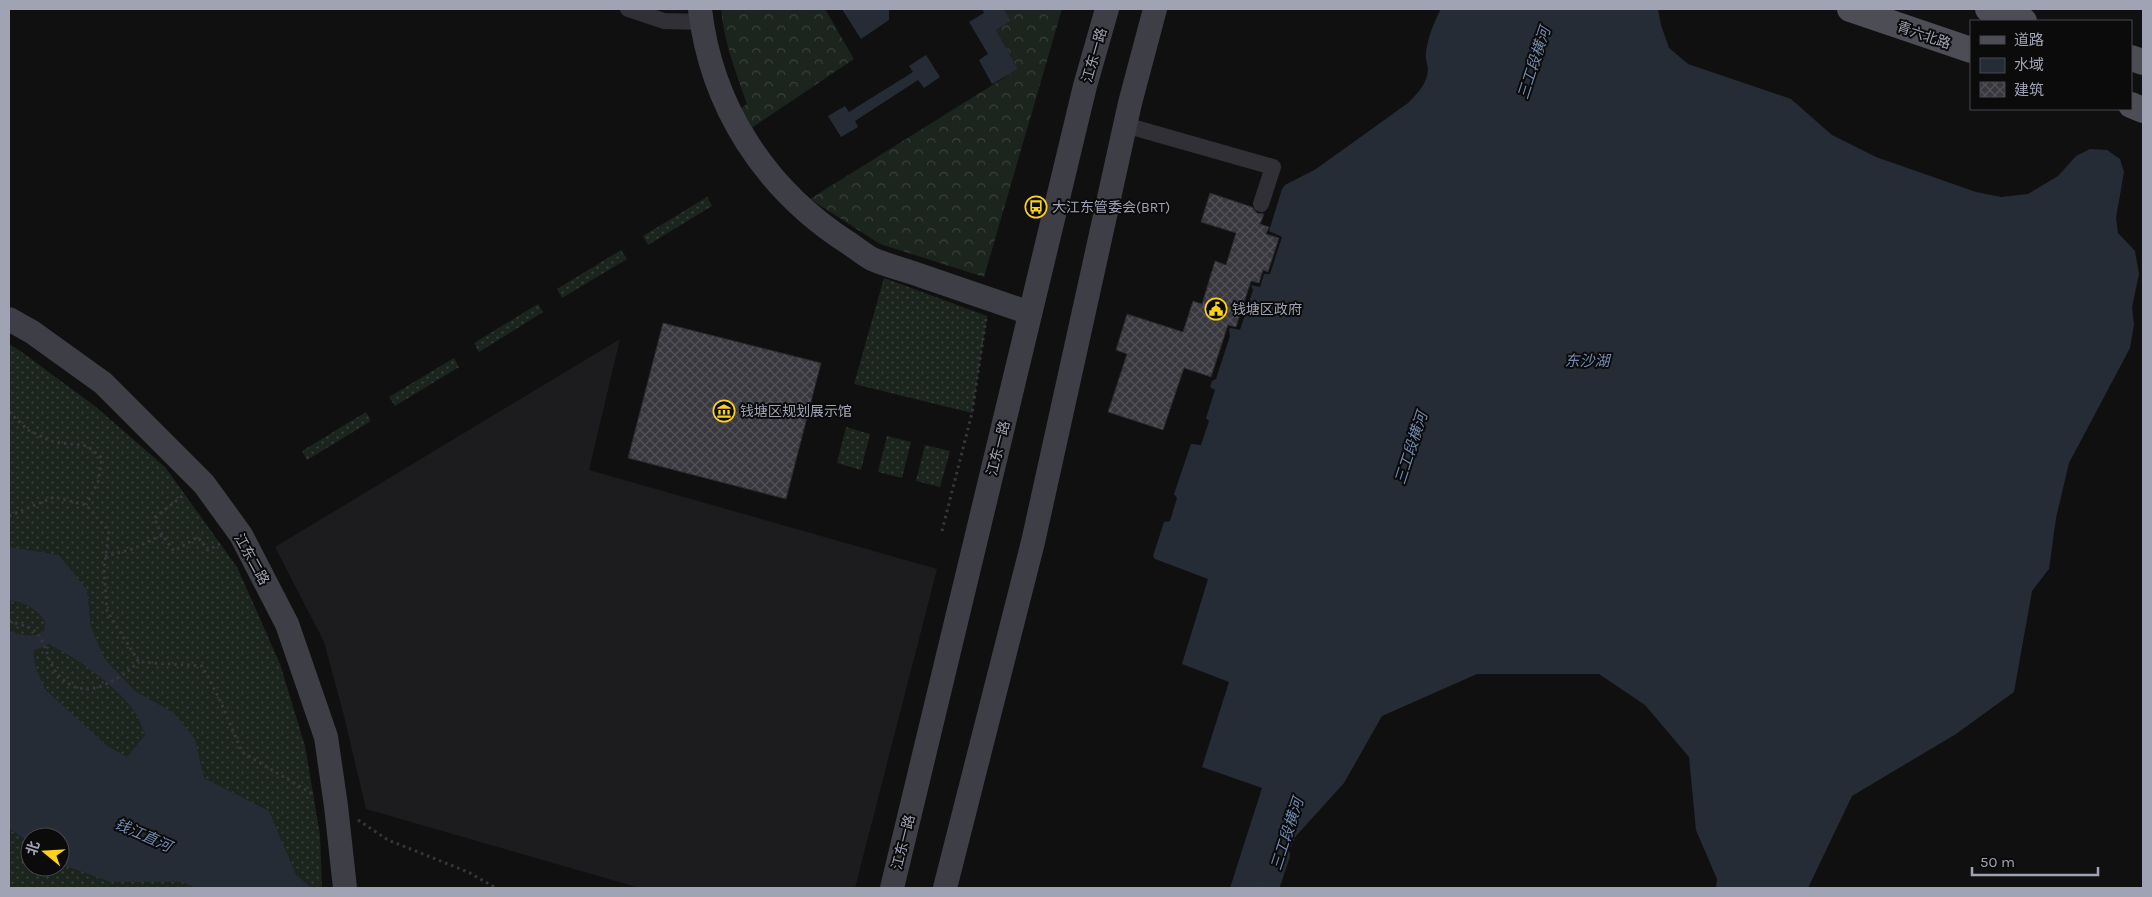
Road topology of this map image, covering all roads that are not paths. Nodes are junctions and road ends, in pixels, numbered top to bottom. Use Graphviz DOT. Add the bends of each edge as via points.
graph roads {
  1 [pos="628,9"];
  2 [pos="1107,9"];
  3 [pos="1155,9"];
  4 [pos="1850,9"];
  5 [pos="1988,9"];
  6 [pos="701,16"];
  7 [pos="2021,20"];
  8 [pos="1970,50"];
  9 [pos="1125,125"];
  10 [pos="1261,204"];
  11 [pos="1030,313"];
  12 [pos="9,319"];
  13 [pos="345,888"];
  14 [pos="892,888"];
  15 [pos="945,888"];
  1 -- 6 [label="street" via="664,21"];
  2 -- 11 [label="main road, 江东一路"];
  3 -- 9 [label="main road"];
  4 -- 8 [label="main road, 青六北路"];
  5 -- 7 [label="main road"];
  6 -- 11 [label="main road" via="717,81 741,135 764,168 799,206 872,259"];
  9 -- 10 [label="street" via="1276,160"];
  9 -- 15 [label="main road" via="1033,542"];
  11 -- 14 [label="main road, 江东一路"];
  12 -- 13 [label="main road, 江东二路" via="103,383 204,484 241,535 287,624 326,737"];
}
